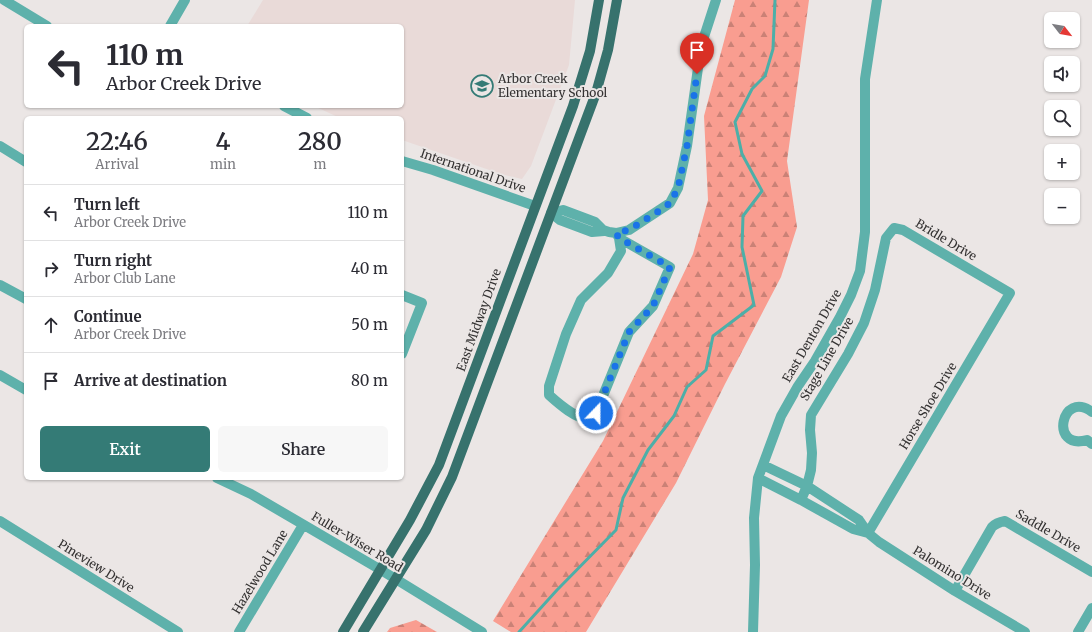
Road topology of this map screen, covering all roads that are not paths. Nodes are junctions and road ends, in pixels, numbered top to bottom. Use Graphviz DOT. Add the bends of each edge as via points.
graph roads {
  1 [pos="4,0"];
  2 [pos="185,0"];
  3 [pos="599,0"];
  4 [pos="617,0"];
  5 [pos="716,0"];
  6 [pos="877,0"];
  7 [pos="44,24"];
  8 [pos="171,24"];
  9 [pos="288,108"];
  10 [pos="303,116"];
  11 [pos="0,146"];
  12 [pos="24,161"];
  13 [pos="404,162"];
  14 [pos="535,206"];
  15 [pos="551,213"];
  16 [pos="618,235"];
  17 [pos="883,256"];
  18 [pos="0,285"];
  19 [pos="1010,293"];
  20 [pos="404,296"];
  21 [pos="24,298"];
  22 [pos="404,349"];
  23 [pos="0,375"];
  24 [pos="24,387"];
  25 [pos="1092,412"];
  26 [pos="1092,444"];
  27 [pos="762,466"];
  28 [pos="758,478"];
  29 [pos="221,480"];
  30 [pos="807,486"];
  31 [pos="801,500"];
  32 [pos="0,521"];
  33 [pos="303,525"];
  34 [pos="868,533"];
  35 [pos="381,570"];
  36 [pos="1092,572"];
  37 [pos="395,579"];
  38 [pos="955,591"];
  39 [pos="1092,608"];
  40 [pos="178,632"];
  41 [pos="239,632"];
  42 [pos="343,632"];
  43 [pos="363,632"];
  44 [pos="482,632"];
  45 [pos="753,632"];
  46 [pos="1025,632"];
  47 [pos="1078,632"];
  1 -- 7 [label="street"];
  2 -- 8 [label="street"];
  3 -- 14 [label="main road, East Midway Drive" via="590,51 573,106"];
  4 -- 15 [label="main road" via="608,50 596,93"];
  5 -- 16 [label="street" via="702,47 678,188 670,203"];
  6 -- 27 [label="street, East Denton Drive" via="865,79 865,232 860,271 840,317 781,416"];
  9 -- 10 [label="street"];
  11 -- 12 [label="street"];
  13 -- 14 [label="street, International Drive"];
  14 -- 15 [label="main road"];
  14 -- 35 [label="main road, East Midway Drive" via="438,465"];
  15 -- 16 [label="street" via="560,220 592,232 603,230"];
  15 -- 37 [label="main road" via="452,477 426,530"];
  16 -- 16 [label="street" via="621,250 608,273 581,300 566,334 549,386 550,395 584,420 590,419 596,413 629,332 653,306 670,267"];
  17 -- 19 [label="street, Bridle Drive" via="886,238 894,228 903,230"];
  17 -- 30 [label="street, Stage Line Drive" via="864,322 848,354 810,415 812,453"];
  18 -- 21 [label="street"];
  19 -- 34 [label="street, Horse Shoe Drive"];
  20 -- 22 [label="street" via="422,303"];
  23 -- 24 [label="street"];
  25 -- 26 [label="street" via="1082,408 1071,410 1063,418 1062,424 1070,439 1081,442 1087,440"];
  27 -- 28 [label="street, East Denton Drive"];
  27 -- 30 [label="street, Palomino Drive"];
  28 -- 31 [label="street, Palomino Drive"];
  28 -- 45 [label="street, East Denton Drive" via="754,518"];
  29 -- 33 [label="street, Fuller-Wiser Road" via="251,494"];
  30 -- 31 [label="street, Stage Line Drive"];
  30 -- 34 [label="street, Palomino Drive" via="859,520"];
  31 -- 34 [label="street, Palomino Drive" via="853,529"];
  32 -- 40 [label="street, Pineview Drive"];
  33 -- 35 [label="street, Fuller-Wiser Road"];
  33 -- 41 [label="street, Hazelwood Lane"];
  34 -- 38 [label="street, Palomino Drive"];
  35 -- 37 [label="street, Fuller-Wiser Road"];
  35 -- 42 [label="main road, East Midway Drive"];
  36 -- 38 [label="street, Saddle Drive" via="1005,521 992,527"];
  37 -- 43 [label="main road"];
  37 -- 44 [label="street, Fuller-Wiser Road"];
  38 -- 46 [label="street, Palomino Drive"];
  39 -- 47 [label="street"];
}
